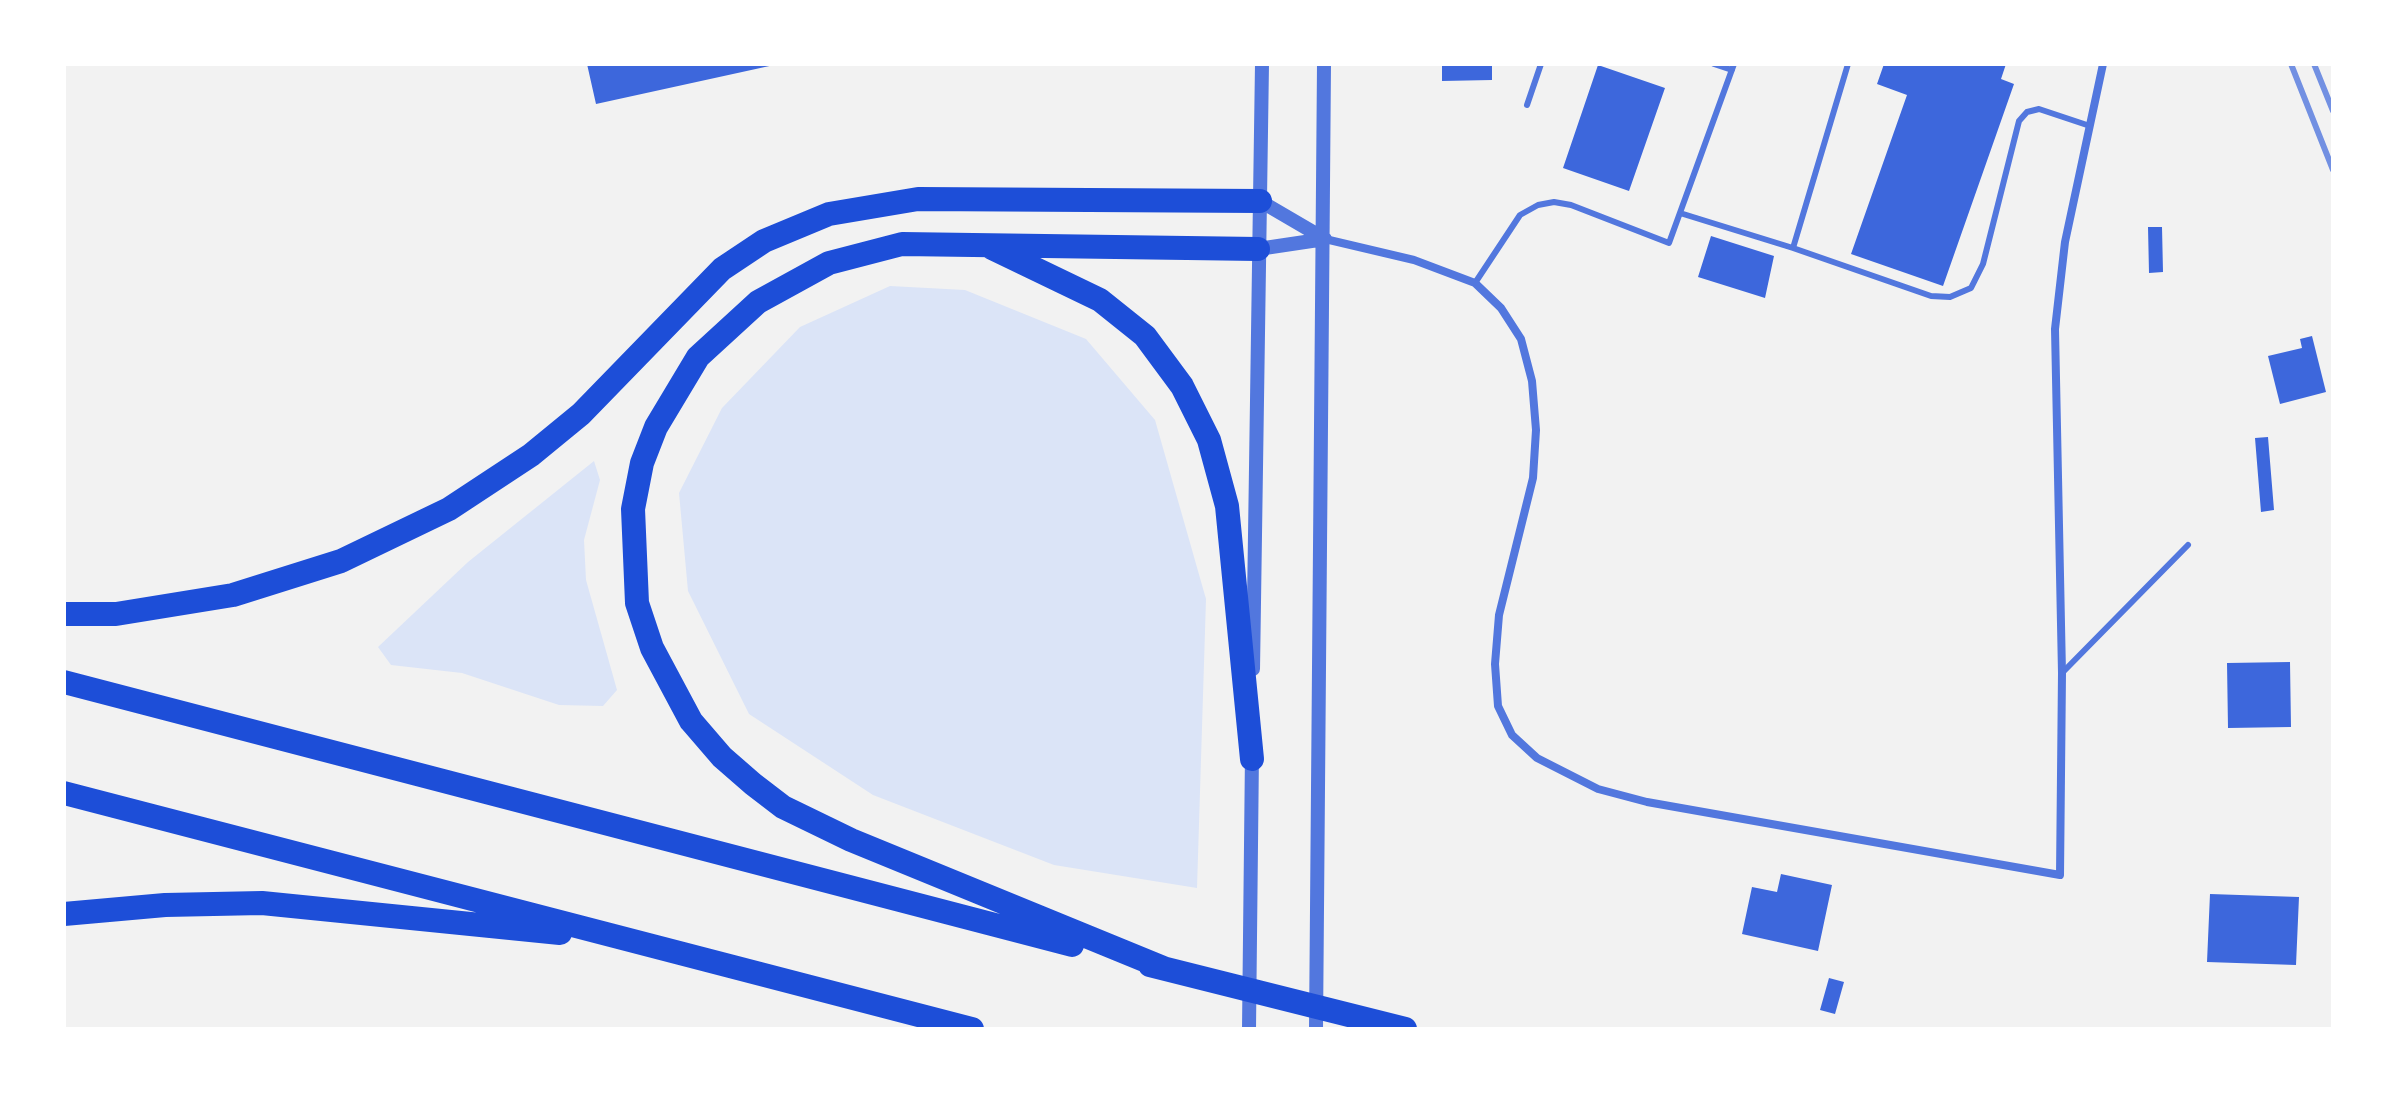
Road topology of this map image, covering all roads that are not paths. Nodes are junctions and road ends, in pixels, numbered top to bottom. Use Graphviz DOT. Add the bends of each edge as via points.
graph roads {
  1 [pos="1262,64"];
  2 [pos="1324,64"];
  3 [pos="1541,64"];
  4 [pos="1714,64"];
  5 [pos="1848,64"];
  6 [pos="2103,64"];
  7 [pos="1733,67"];
  8 [pos="1527,105"];
  9 [pos="2090,126"];
  10 [pos="1260,201"];
  11 [pos="1680,213"];
  12 [pos="1325,239"];
  13 [pos="983,244"];
  14 [pos="1793,248"];
  15 [pos="1258,249"];
  16 [pos="1475,283"];
  17 [pos="2188,545"];
  18 [pos="64,614"];
  19 [pos="2062,673"];
  20 [pos="64,682"];
  21 [pos="1252,759"];
  22 [pos="64,793"];
  23 [pos="64,914"];
  24 [pos="640,941"];
  25 [pos="1166,969"];
  26 [pos="972,1029"];
  27 [pos="1249,1029"];
  28 [pos="1316,1029"];
  29 [pos="1405,1029"];
  1 -- 10 [label="street"];
  2 -- 12 [label="street"];
  3 -- 8 [label="lane"];
  4 -- 7 [label="lane"];
  5 -- 14 [label="lane"];
  6 -- 9 [label="street"];
  7 -- 11 [label="lane"];
  9 -- 14 [label="lane" via="2039,109 2019,121 1983,264 1971,288 1950,297 1931,296"];
  9 -- 19 [label="street" via="2065,242 2055,329"];
  10 -- 12 [label="street"];
  10 -- 15 [label="street"];
  10 -- 18 [label="highway" via="918,199 829,214 764,241 722,269 581,414 531,455 449,509 341,561 233,595 116,614"];
  11 -- 14 [label="lane"];
  11 -- 16 [label="lane" via="1669,243 1571,205 1538,205 1520,215"];
  12 -- 15 [label="street"];
  12 -- 16 [label="street" via="1414,260"];
  12 -- 28 [label="street"];
  13 -- 15 [label="highway"];
  13 -- 21 [label="highway" via="1100,300 1145,336 1182,386 1209,440 1227,506"];
  13 -- 25 [label="highway" via="902,244 829,263 758,302 727,326 677,389 642,463 633,509 637,603 652,648 691,721 722,757 783,807"];
  15 -- 21 [label="street"];
  16 -- 19 [label="street" via="1501,308 1521,339 1532,381 1536,430 1533,478 1499,615 1498,706 1512,735 1561,772 1647,802 2060,875"];
  17 -- 19 [label="lane"];
  20 -- 25 [label="highway"];
  21 -- 27 [label="street"];
  22 -- 24 [label="highway"];
  23 -- 24 [label="highway" via="262,903"];
  24 -- 26 [label="highway"];
  25 -- 29 [label="highway"];
}
